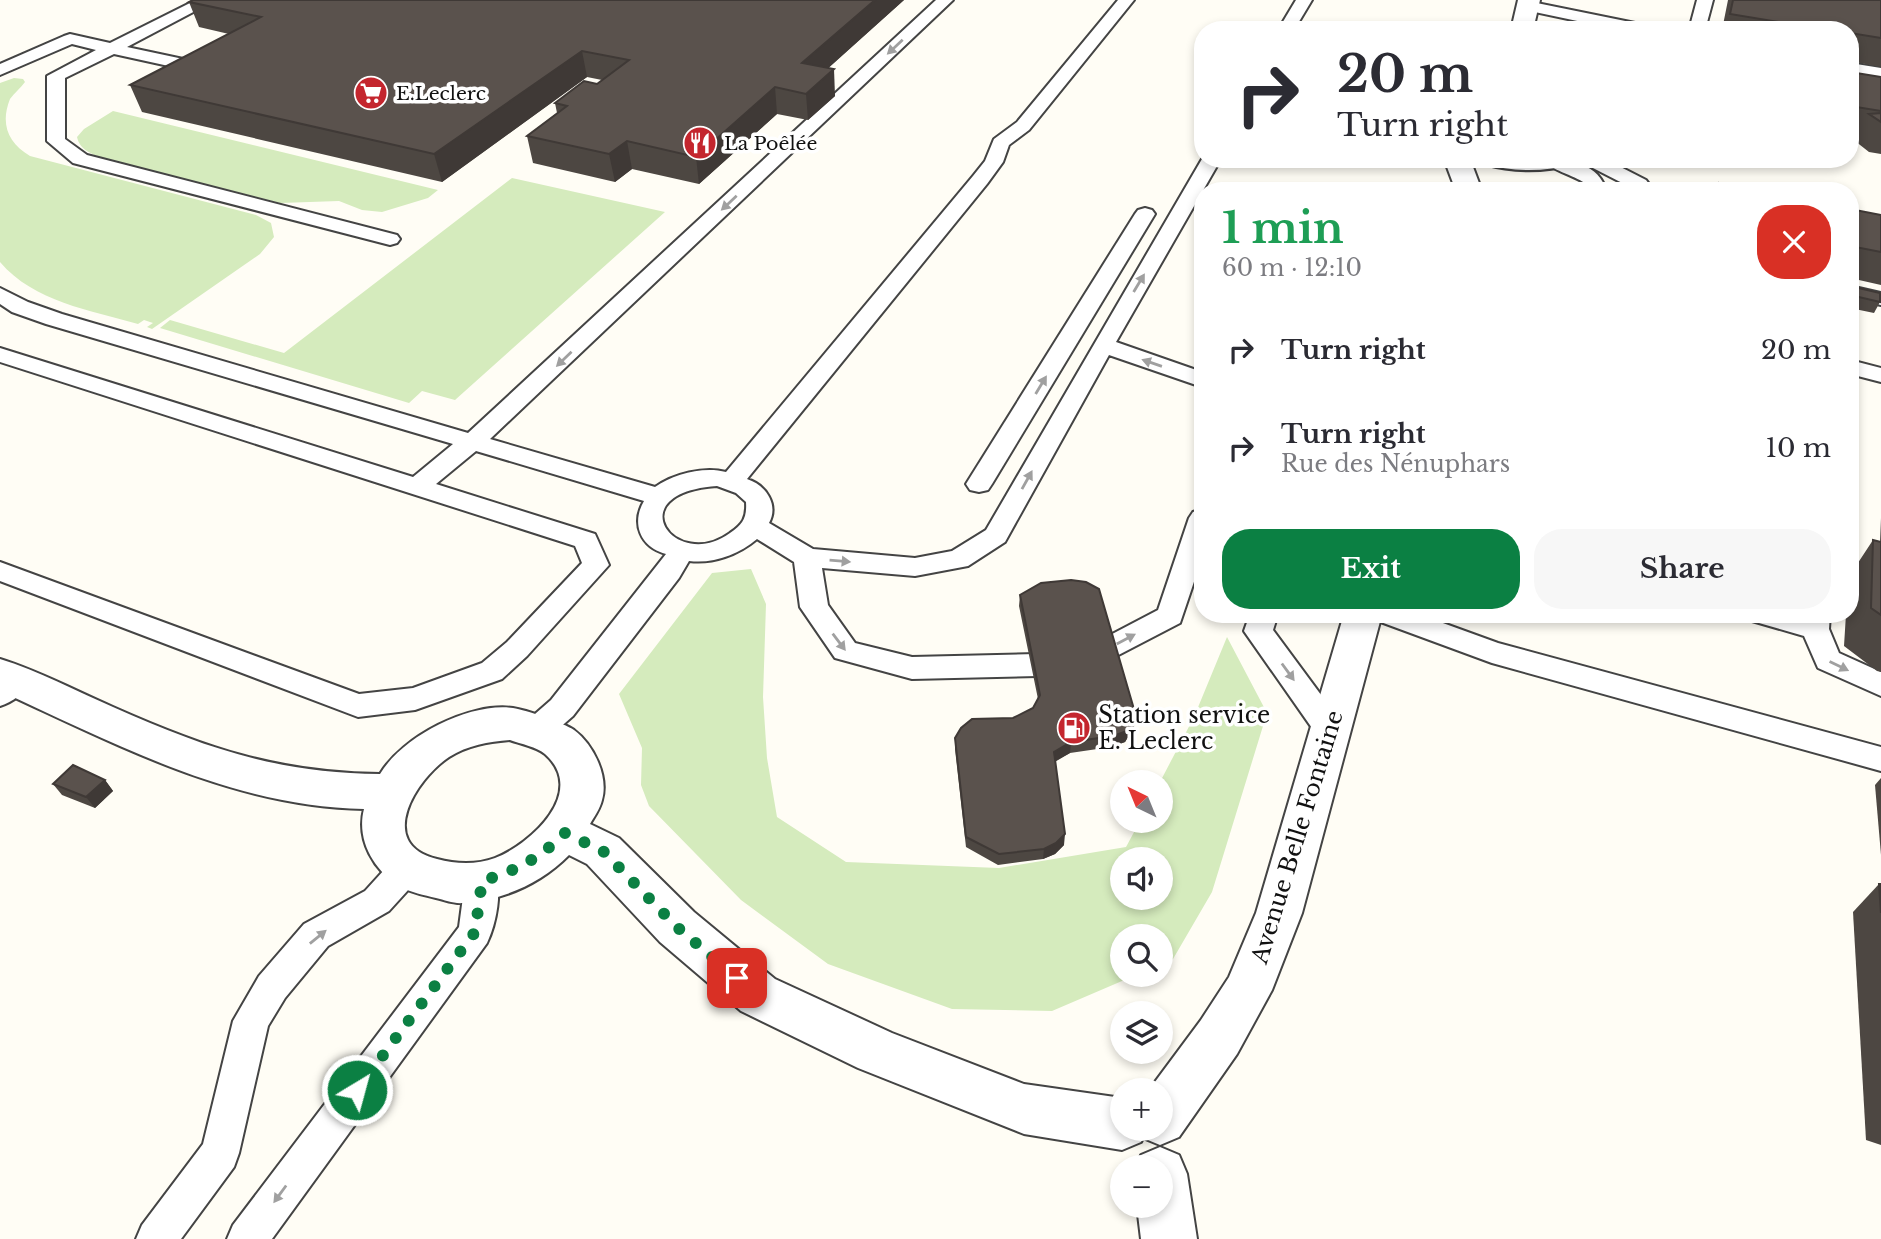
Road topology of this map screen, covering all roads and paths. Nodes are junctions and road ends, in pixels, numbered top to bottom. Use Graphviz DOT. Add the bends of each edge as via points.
graph roads {
  1 [pos="208,0"];
  2 [pos="945,0"];
  3 [pos="1126,0"];
  4 [pos="1304,0"];
  5 [pos="1705,0"];
  6 [pos="1528,3"];
  7 [pos="1291,21"];
  8 [pos="1524,21"];
  9 [pos="1605,21"];
  10 [pos="1699,21"];
  11 [pos="111,48"];
  12 [pos="196,67"];
  13 [pos="1859,69"];
  14 [pos="0,70"];
  15 [pos="1881,73"];
  16 [pos="1574,168"];
  17 [pos="1608,168"];
  18 [pos="1594,182"];
  19 [pos="1635,182"];
  20 [pos="1194,190"];
  21 [pos="1145,214"];
  22 [pos="390,239"];
  23 [pos="0,294"];
  24 [pos="1859,294"];
  25 [pos="1881,299"];
  26 [pos="1103,345"];
  27 [pos="0,355"];
  28 [pos="1859,370"];
  29 [pos="1881,375"];
  30 [pos="1194,377"];
  31 [pos="471,442"];
  32 [pos="732,481"];
  33 [pos="979,484"];
  34 [pos="416,487"];
  35 [pos="659,497"];
  36 [pos="756,527"];
  37 [pos="1194,542"];
  38 [pos="681,551"];
  39 [pos="807,558"];
  40 [pos="0,571"];
  41 [pos="1261,623"];
  42 [pos="1361,623"];
  43 [pos="1413,623"];
  44 [pos="1816,623"];
  45 [pos="5,683"];
  46 [pos="1881,685"];
  47 [pos="538,729"];
  48 [pos="1331,730"];
  49 [pos="1881,759"];
  50 [pos="390,792"];
  51 [pos="565,833"];
  52 [pos="407,868"];
  53 [pos="482,881"];
  54 [pos="1173,1101"];
  55 [pos="1110,1122"];
  56 [pos="1166,1218"];
  57 [pos="156,1239"];
  58 [pos="247,1239"];
  59 [pos="1169,1239"];
  1 -- 11 [label="lane"];
  2 -- 31 [label="lane, one-way"];
  3 -- 32 [label="lane" via="1023,126 1001,143 980,180"];
  4 -- 7 [label="lane"];
  5 -- 10 [label="lane"];
  6 -- 8 [label="street"];
  6 -- 9 [label="lane"];
  11 -- 12 [label="lane"];
  11 -- 14 [label="lane" via="70,39"];
  11 -- 22 [label="lane" via="57,76 56,141 80,159"];
  13 -- 15 [label="lane"];
  16 -- 18 [label="lane"];
  17 -- 19 [label="lane"];
  26 -- 20 [label="lane, one-way"];
  33 -- 21 [label="lane, one-way"];
  23 -- 31 [label="lane" via="20,307 54,318"];
  24 -- 25 [label="lane"];
  30 -- 26 [label="lane, one-way"];
  39 -- 26 [label="lane, one-way" via="915,567 959,559 996,536"];
  27 -- 34 [label="lane"];
  28 -- 29 [label="lane"];
  31 -- 34 [label="lane"];
  31 -- 35 [label="lane"];
  32 -- 35 [label="lane" via="685,482"];
  32 -- 36 [label="lane" via="755,495 760,505"];
  34 -- 40 [label="lane" via="586,540 596,565 492,671 415,699 358,706"];
  35 -- 38 [label="lane" via="648,518 650,529 656,538"];
  36 -- 38 [label="lane" via="724,548"];
  36 -- 39 [label="lane"];
  39 -- 37 [label="lane, one-way" via="814,607 845,651 912,668 1080,664 1170,616"];
  38 -- 47 [label="lane" via="562,708"];
  41 -- 48 [label="lane, one-way" via="1258,631"];
  42 -- 48 [label="street, Avenue Belle Fontaine"];
  43 -- 49 [label="lane" via="1492,652"];
  44 -- 46 [label="lane, one-way" via="1828,660"];
  45 -- 50 [label="street" via="186,757 268,783 350,793"];
  47 -- 50 [label="street" via="512,724 454,735 406,769"];
  47 -- 51 [label="street" via="561,741 577,759 583,782 579,808"];
  48 -- 54 [label="street, Avenue Belle Fontaine" via="1279,913 1248,990"];
  50 -- 52 [label="street" via="383,813 384,834 392,853"];
  51 -- 53 [label="street" via="524,866"];
  51 -- 55 [label="street" via="603,851 677,927 758,995 876,1051 1024,1109"];
  52 -- 53 [label="street" via="428,879"];
  57 -- 52 [label="lane, one-way" via="220,1153 251,1021 272,987 316,935 377,901"];
  53 -- 58 [label="lane, one-way" via="475,932"];
  56 -- 59 [label="street"];
}
